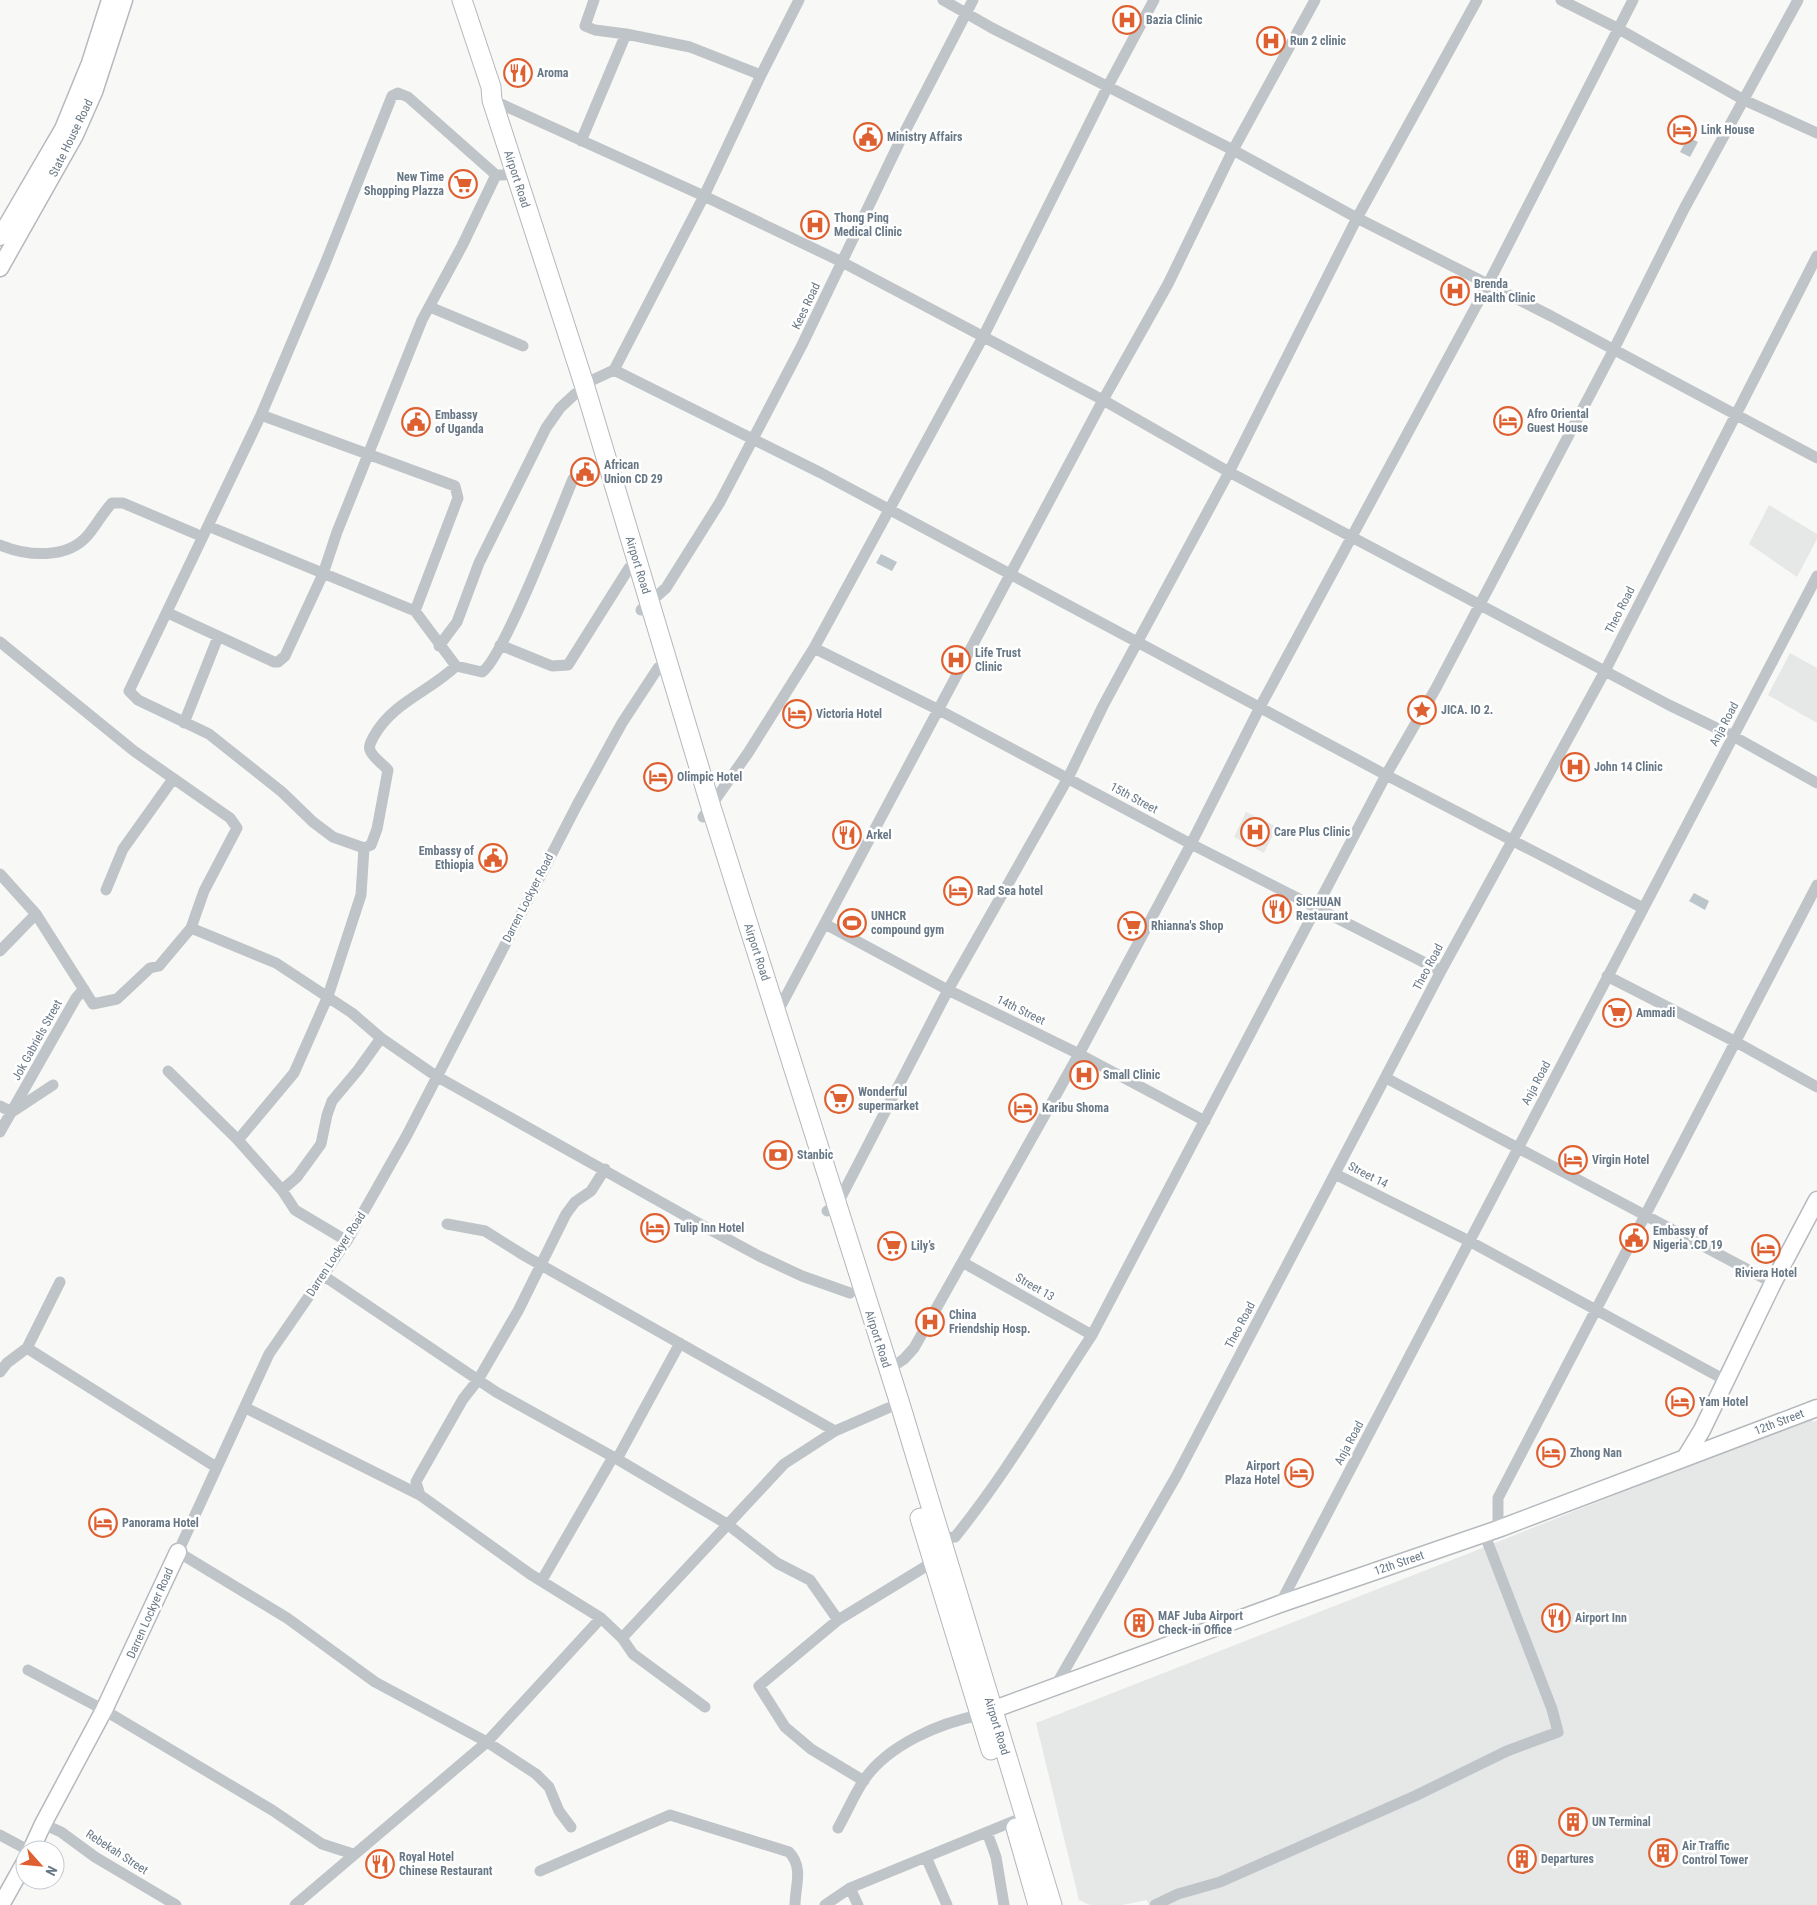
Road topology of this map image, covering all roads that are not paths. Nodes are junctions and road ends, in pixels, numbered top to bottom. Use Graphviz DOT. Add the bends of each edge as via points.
graph roads {
  1 [pos="110,0"];
  2 [pos="124,0"];
  3 [pos="451,0"];
  4 [pos="462,0"];
  5 [pos="594,0"];
  6 [pos="800,0"];
  7 [pos="943,0"];
  8 [pos="973,0"];
  9 [pos="1154,0"];
  10 [pos="1315,0"];
  11 [pos="1477,0"];
  12 [pos="1561,0"];
  13 [pos="1633,0"];
  14 [pos="1798,0"];
  15 [pos="966,13"];
  16 [pos="1617,28"];
  17 [pos="626,34"];
  18 [pos="101,51"];
  19 [pos="761,75"];
  20 [pos="1108,86"];
  21 [pos="492,100"];
  22 [pos="1744,100"];
  23 [pos="1817,133"];
  24 [pos="581,141"];
  25 [pos="1233,150"];
  26 [pos="500,175"];
  27 [pos="704,196"];
  28 [pos="1357,218"];
  29 [pos="2,252"];
  30 [pos="1817,256"];
  31 [pos="842,262"];
  32 [pos="1488,284"];
  33 [pos="430,307"];
  34 [pos="983,337"];
  35 [pos="523,346"];
  36 [pos="1613,351"];
  37 [pos="614,370"];
  38 [pos="579,389"];
  39 [pos="1104,400"];
  40 [pos="261,415"];
  41 [pos="1736,415"];
  42 [pos="754,438"];
  43 [pos="370,455"];
  44 [pos="1817,458"];
  45 [pos="597,467"];
  46 [pos="1229,472"];
  47 [pos="890,510"];
  48 [pos="208,526"];
  49 [pos="196,534"];
  50 [pos="1352,537"];
  51 [pos="0,545"];
  52 [pos="629,568"];
  53 [pos="323,574"];
  54 [pos="1011,574"];
  55 [pos="1817,576"];
  56 [pos="1478,604"];
  57 [pos="645,606"];
  58 [pos="415,611"];
  59 [pos="168,613"];
  60 [pos="218,637"];
  61 [pos="1138,641"];
  62 [pos="0,642"];
  63 [pos="500,645"];
  64 [pos="439,646"];
  65 [pos="814,648"];
  66 [pos="456,666"];
  67 [pos="658,668"];
  68 [pos="1605,671"];
  69 [pos="1260,707"];
  70 [pos="939,710"];
  71 [pos="184,723"];
  72 [pos="1733,736"];
  73 [pos="1386,775"];
  74 [pos="174,778"];
  75 [pos="1068,778"];
  76 [pos="1817,783"];
  77 [pos="707,812"];
  78 [pos="1512,839"];
  79 [pos="1191,844"];
  80 [pos="364,848"];
  81 [pos="0,874"];
  82 [pos="1817,885"];
  83 [pos="106,890"];
  84 [pos="1316,908"];
  85 [pos="1643,908"];
  86 [pos="36,914"];
  87 [pos="826,924"];
  88 [pos="190,928"];
  89 [pos="0,951"];
  90 [pos="1441,971"];
  91 [pos="1608,976"];
  92 [pos="84,989"];
  93 [pos="948,990"];
  94 [pos="328,996"];
  95 [pos="777,1013"];
  96 [pos="380,1038"];
  97 [pos="1736,1042"];
  98 [pos="1079,1054"];
  99 [pos="168,1070"];
  100 [pos="436,1076"];
  101 [pos="1386,1078"];
  102 [pos="53,1085"];
  103 [pos="1817,1087"];
  104 [pos="0,1106"];
  105 [pos="1205,1121"];
  106 [pos="0,1132"];
  107 [pos="238,1140"];
  108 [pos="1518,1148"];
  109 [pos="605,1169"];
  110 [pos="1335,1174"];
  111 [pos="282,1190"];
  112 [pos="1817,1200"];
  113 [pos="832,1208"];
  114 [pos="1646,1214"];
  115 [pos="447,1224"];
  116 [pos="347,1241"];
  117 [pos="1469,1241"];
  118 [pos="964,1263"];
  119 [pos="541,1264"];
  120 [pos="324,1276"];
  121 [pos="60,1282"];
  122 [pos="1773,1283"];
  123 [pos="850,1294"];
  124 [pos="1596,1310"];
  125 [pos="1092,1335"];
  126 [pos="680,1343"];
  127 [pos="28,1348"];
  128 [pos="888,1370"];
  129 [pos="0,1372"];
  130 [pos="478,1380"];
  131 [pos="1725,1380"];
  132 [pos="246,1408"];
  133 [pos="888,1408"];
  134 [pos="1817,1408"];
  135 [pos="835,1430"];
  136 [pos="615,1458"];
  137 [pos="1685,1458"];
  138 [pos="216,1467"];
  139 [pos="420,1495"];
  140 [pos="727,1524"];
  141 [pos="1491,1531"];
  142 [pos="940,1538"];
  143 [pos="178,1552"];
  144 [pos="933,1562"];
  145 [pos="542,1580"];
  146 [pos="1280,1604"];
  147 [pos="601,1618"];
  148 [pos="838,1620"];
  149 [pos="622,1638"];
  150 [pos="28,1670"];
  151 [pos="1056,1685"];
  152 [pos="705,1707"];
  153 [pos="104,1710"];
  154 [pos="986,1713"];
  155 [pos="487,1742"];
  156 [pos="864,1781"];
  157 [pos="1014,1821"];
  158 [pos="43,1824"];
  159 [pos="571,1827"];
  160 [pos="838,1828"];
  161 [pos="987,1832"];
  162 [pos="0,1834"];
  163 [pos="35,1840"];
  164 [pos="15,1842"];
  165 [pos="353,1854"];
  166 [pos="926,1858"];
  167 [pos="540,1871"];
  168 [pos="15,1880"];
  169 [pos="850,1888"];
  170 [pos="1001,1904"];
  171 [pos="1,1905"];
  172 [pos="176,1905"];
  173 [pos="295,1905"];
  174 [pos="795,1905"];
  175 [pos="824,1905"];
  176 [pos="858,1905"];
  177 [pos="947,1905"];
  178 [pos="1049,1905"];
  179 [pos="1155,1905"];
  1 -- 18 [label="street"];
  2 -- 18 [label="street"];
  3 -- 26 [label="main road, Airport Road"];
  4 -- 21 [label="main road, Airport Road"];
  5 -- 17 [label="street" via="586,26"];
  6 -- 19 [label="street"];
  7 -- 15 [label="street"];
  8 -- 15 [label="street, Kees Road"];
  9 -- 20 [label="street"];
  10 -- 25 [label="street"];
  11 -- 28 [label="street"];
  12 -- 16 [label="street"];
  13 -- 16 [label="street"];
  14 -- 22 [label="street"];
  15 -- 20 [label="street"];
  15 -- 31 [label="street, Kees Road"];
  16 -- 22 [label="street"];
  16 -- 32 [label="street"];
  17 -- 19 [label="street" via="690,47"];
  17 -- 24 [label="street"];
  18 -- 29 [label="street" via="42,181"];
  19 -- 27 [label="street"];
  20 -- 25 [label="street"];
  20 -- 34 [label="street"];
  21 -- 24 [label="street"];
  21 -- 38 [label="main road, Airport Road"];
  22 -- 23 [label="street"];
  22 -- 36 [label="street" via="1684,209"];
  24 -- 27 [label="street"];
  25 -- 28 [label="street"];
  25 -- 39 [label="street" via="1168,284"];
  26 -- 33 [label="street"];
  26 -- 38 [label="main road, Airport Road"];
  26 -- 40 [label="street" via="408,97 398,93 392,96"];
  27 -- 31 [label="street"];
  27 -- 37 [label="street"];
  28 -- 32 [label="street"];
  28 -- 46 [label="street"];
  30 -- 41 [label="street, Theo Road"];
  31 -- 34 [label="street"];
  31 -- 42 [label="street, Kees Road"];
  32 -- 36 [label="street"];
  32 -- 50 [label="street"];
  33 -- 35 [label="street"];
  33 -- 43 [label="street" via="417,332"];
  34 -- 39 [label="street"];
  34 -- 47 [label="street"];
  36 -- 41 [label="street"];
  36 -- 56 [label="street"];
  37 -- 38 [label="street"];
  37 -- 42 [label="street"];
  38 -- 45 [label="main road, Airport Road"];
  38 -- 57 [label="main road, Airport Road"];
  38 -- 64 [label="street" via="546,428 479,563 457,622"];
  39 -- 46 [label="street"];
  39 -- 54 [label="street"];
  40 -- 43 [label="street"];
  40 -- 48 [label="street"];
  41 -- 44 [label="street"];
  41 -- 68 [label="street, Theo Road"];
  42 -- 47 [label="street"];
  42 -- 57 [label="street, Kees Road" via="720,502 673,578"];
  43 -- 53 [label="street"];
  43 -- 58 [label="street" via="455,486 458,490 458,498"];
  45 -- 52 [label="main road, Airport Road"];
  45 -- 63 [label="street" via="582,479 573,479 535,572"];
  46 -- 50 [label="street"];
  46 -- 61 [label="street"];
  47 -- 54 [label="street"];
  47 -- 65 [label="street"];
  48 -- 53 [label="street"];
  48 -- 59 [label="street"];
  49 -- 51 [label="street" via="123,503 112,503 88,535 74,547 38,553 18,552"];
  50 -- 56 [label="street"];
  50 -- 69 [label="street"];
  52 -- 57 [label="main road, Airport Road"];
  52 -- 63 [label="street" via="568,665 552,666"];
  53 -- 58 [label="street"];
  53 -- 60 [label="street" via="281,660 274,662"];
  54 -- 61 [label="street"];
  54 -- 70 [label="street"];
  55 -- 72 [label="street, Anja Road"];
  56 -- 68 [label="street"];
  56 -- 73 [label="street" via="1436,688"];
  57 -- 67 [label="main road, Airport Road"];
  57 -- 77 [label="main road, Airport Road"];
  58 -- 64 [label="street"];
  59 -- 60 [label="street"];
  59 -- 71 [label="street" via="129,691 138,700"];
  60 -- 71 [label="street"];
  61 -- 69 [label="street"];
  61 -- 75 [label="street"];
  62 -- 74 [label="street" via="134,751"];
  63 -- 66 [label="street" via="482,672"];
  64 -- 66 [label="street"];
  65 -- 70 [label="street, 15th Street"];
  65 -- 77 [label="street"];
  66 -- 80 [label="street" via="438,682 397,707 369,745 370,752 388,770 377,829 370,846"];
  67 -- 77 [label="main road, Airport Road"];
  67 -- 100 [label="street, Darren Lockyer Road" via="622,722"];
  68 -- 72 [label="street"];
  68 -- 78 [label="street, Theo Road"];
  69 -- 73 [label="street"];
  69 -- 79 [label="street"];
  70 -- 75 [label="street, 15th Street"];
  70 -- 87 [label="street"];
  71 -- 80 [label="street" via="209,734 282,792 327,834"];
  72 -- 76 [label="street"];
  72 -- 85 [label="street, Anja Road"];
  73 -- 78 [label="street"];
  73 -- 84 [label="street"];
  74 -- 83 [label="street" via="123,849"];
  74 -- 88 [label="street" via="230,818 237,828 204,891"];
  75 -- 79 [label="street, 15th Street"];
  75 -- 93 [label="street"];
  77 -- 95 [label="main road, Airport Road"];
  77 -- 113 [label="main road, Airport Road"];
  78 -- 85 [label="street"];
  78 -- 90 [label="street, Theo Road"];
  79 -- 84 [label="street, 15th Street"];
  79 -- 98 [label="street"];
  80 -- 94 [label="street" via="361,895"];
  81 -- 86 [label="street"];
  82 -- 97 [label="street"];
  84 -- 90 [label="street, 15th Street"];
  84 -- 105 [label="street"];
  85 -- 91 [label="street, Anja Road"];
  86 -- 89 [label="street"];
  86 -- 92 [label="street"];
  87 -- 93 [label="street, 14th Street"];
  87 -- 95 [label="street"];
  88 -- 92 [label="street" via="159,966 150,968 117,999 93,1004"];
  88 -- 94 [label="street" via="276,964"];
  90 -- 101 [label="street, Theo Road"];
  91 -- 97 [label="street"];
  91 -- 108 [label="street, Anja Road"];
  92 -- 106 [label="street, Jok Gabriels Street"];
  93 -- 98 [label="street, 14th Street"];
  93 -- 113 [label="street"];
  94 -- 96 [label="street"];
  94 -- 107 [label="street" via="294,1073"];
  95 -- 113 [label="main road, Airport Road"];
  96 -- 100 [label="street"];
  96 -- 111 [label="street" via="332,1101 321,1144 297,1177"];
  97 -- 103 [label="street"];
  97 -- 114 [label="street"];
  98 -- 105 [label="street, 14th Street"];
  98 -- 118 [label="street"];
  99 -- 107 [label="street"];
  100 -- 109 [label="street"];
  100 -- 116 [label="street, Darren Lockyer Road"];
  101 -- 108 [label="street"];
  101 -- 110 [label="street, Theo Road"];
  102 -- 104 [label="street" via="12,1112"];
  105 -- 125 [label="street"];
  107 -- 111 [label="street"];
  108 -- 114 [label="street"];
  108 -- 117 [label="street, Anja Road"];
  109 -- 119 [label="street" via="592,1191 575,1202 566,1214"];
  109 -- 123 [label="street" via="759,1256"];
  110 -- 117 [label="street, Street 14"];
  110 -- 151 [label="street, Theo Road" via="1177,1475"];
  111 -- 116 [label="street" via="295,1210"];
  112 -- 122 [label="street"];
  113 -- 123 [label="main road, Airport Road"];
  113 -- 128 [label="main road, Airport Road"];
  114 -- 122 [label="street"];
  114 -- 124 [label="street"];
  115 -- 119 [label="street" via="485,1231"];
  116 -- 120 [label="street, Darren Lockyer Road"];
  117 -- 124 [label="street, Street 14"];
  117 -- 146 [label="street, Anja Road"];
  118 -- 125 [label="street, Street 13"];
  118 -- 128 [label="street" via="914,1348"];
  119 -- 126 [label="street"];
  119 -- 130 [label="street"];
  120 -- 130 [label="street"];
  120 -- 138 [label="street, Darren Lockyer Road" via="269,1354"];
  121 -- 127 [label="street"];
  122 -- 131 [label="street"];
  123 -- 133 [label="main road, Airport Road"];
  124 -- 131 [label="street, Street 14"];
  124 -- 141 [label="street" via="1498,1498"];
  125 -- 142 [label="street" via="989,1495 955,1537"];
  126 -- 135 [label="street"];
  126 -- 136 [label="street"];
  127 -- 129 [label="street"];
  127 -- 138 [label="street"];
  128 -- 142 [label="main road, Airport Road"];
  130 -- 136 [label="street"];
  130 -- 139 [label="street" via="463,1399 416,1482"];
  131 -- 137 [label="street"];
  132 -- 139 [label="street"];
  133 -- 135 [label="street"];
  133 -- 144 [label="main road, Airport Road"];
  134 -- 137 [label="street, 12th Street"];
  135 -- 140 [label="street" via="784,1464"];
  136 -- 140 [label="street"];
  136 -- 145 [label="street"];
  137 -- 141 [label="street, 12th Street"];
  138 -- 143 [label="street, Darren Lockyer Road"];
  139 -- 145 [label="street"];
  140 -- 148 [label="street" via="777,1563 810,1580"];
  140 -- 149 [label="street"];
  141 -- 146 [label="street, 12th Street"];
  141 -- 179 [label="street" via="1558,1732 1507,1751 1415,1796 1220,1882 1178,1894"];
  142 -- 154 [label="main road, Airport Road"];
  143 -- 153 [label="street, Darren Lockyer Road"];
  143 -- 155 [label="street" via="287,1618 375,1682"];
  144 -- 148 [label="street"];
  144 -- 154 [label="main road, Airport Road"];
  145 -- 147 [label="street"];
  146 -- 151 [label="street, 12th Street"];
  147 -- 149 [label="street"];
  147 -- 155 [label="street"];
  148 -- 156 [label="street" via="761,1683 760,1689 785,1727 810,1749"];
  149 -- 152 [label="street" via="633,1654"];
  150 -- 153 [label="street"];
  151 -- 154 [label="street, 12th Street"];
  153 -- 158 [label="street, Darren Lockyer Road"];
  153 -- 165 [label="street" via="272,1810 322,1844"];
  154 -- 156 [label="street" via="950,1723 916,1739 884,1757"];
  154 -- 157 [label="main road, Airport Road"];
  154 -- 178 [label="main road, Airport Road"];
  155 -- 159 [label="street" via="544,1781"];
  155 -- 165 [label="street"];
  156 -- 160 [label="street"];
  157 -- 161 [label="street"];
  157 -- 178 [label="main road, Airport Road"];
  158 -- 163 [label="street, Darren Lockyer Road"];
  158 -- 172 [label="street, Rebekah Street" via="61,1832 95,1857"];
  161 -- 166 [label="street"];
  161 -- 170 [label="street" via="996,1857"];
  162 -- 164 [label="street"];
  165 -- 173 [label="street"];
  166 -- 169 [label="street"];
  166 -- 177 [label="street"];
  167 -- 174 [label="street" via="670,1815 789,1852 795,1859 799,1883"];
  168 -- 171 [label="street"];
  169 -- 175 [label="street"];
  169 -- 176 [label="street"];
}
